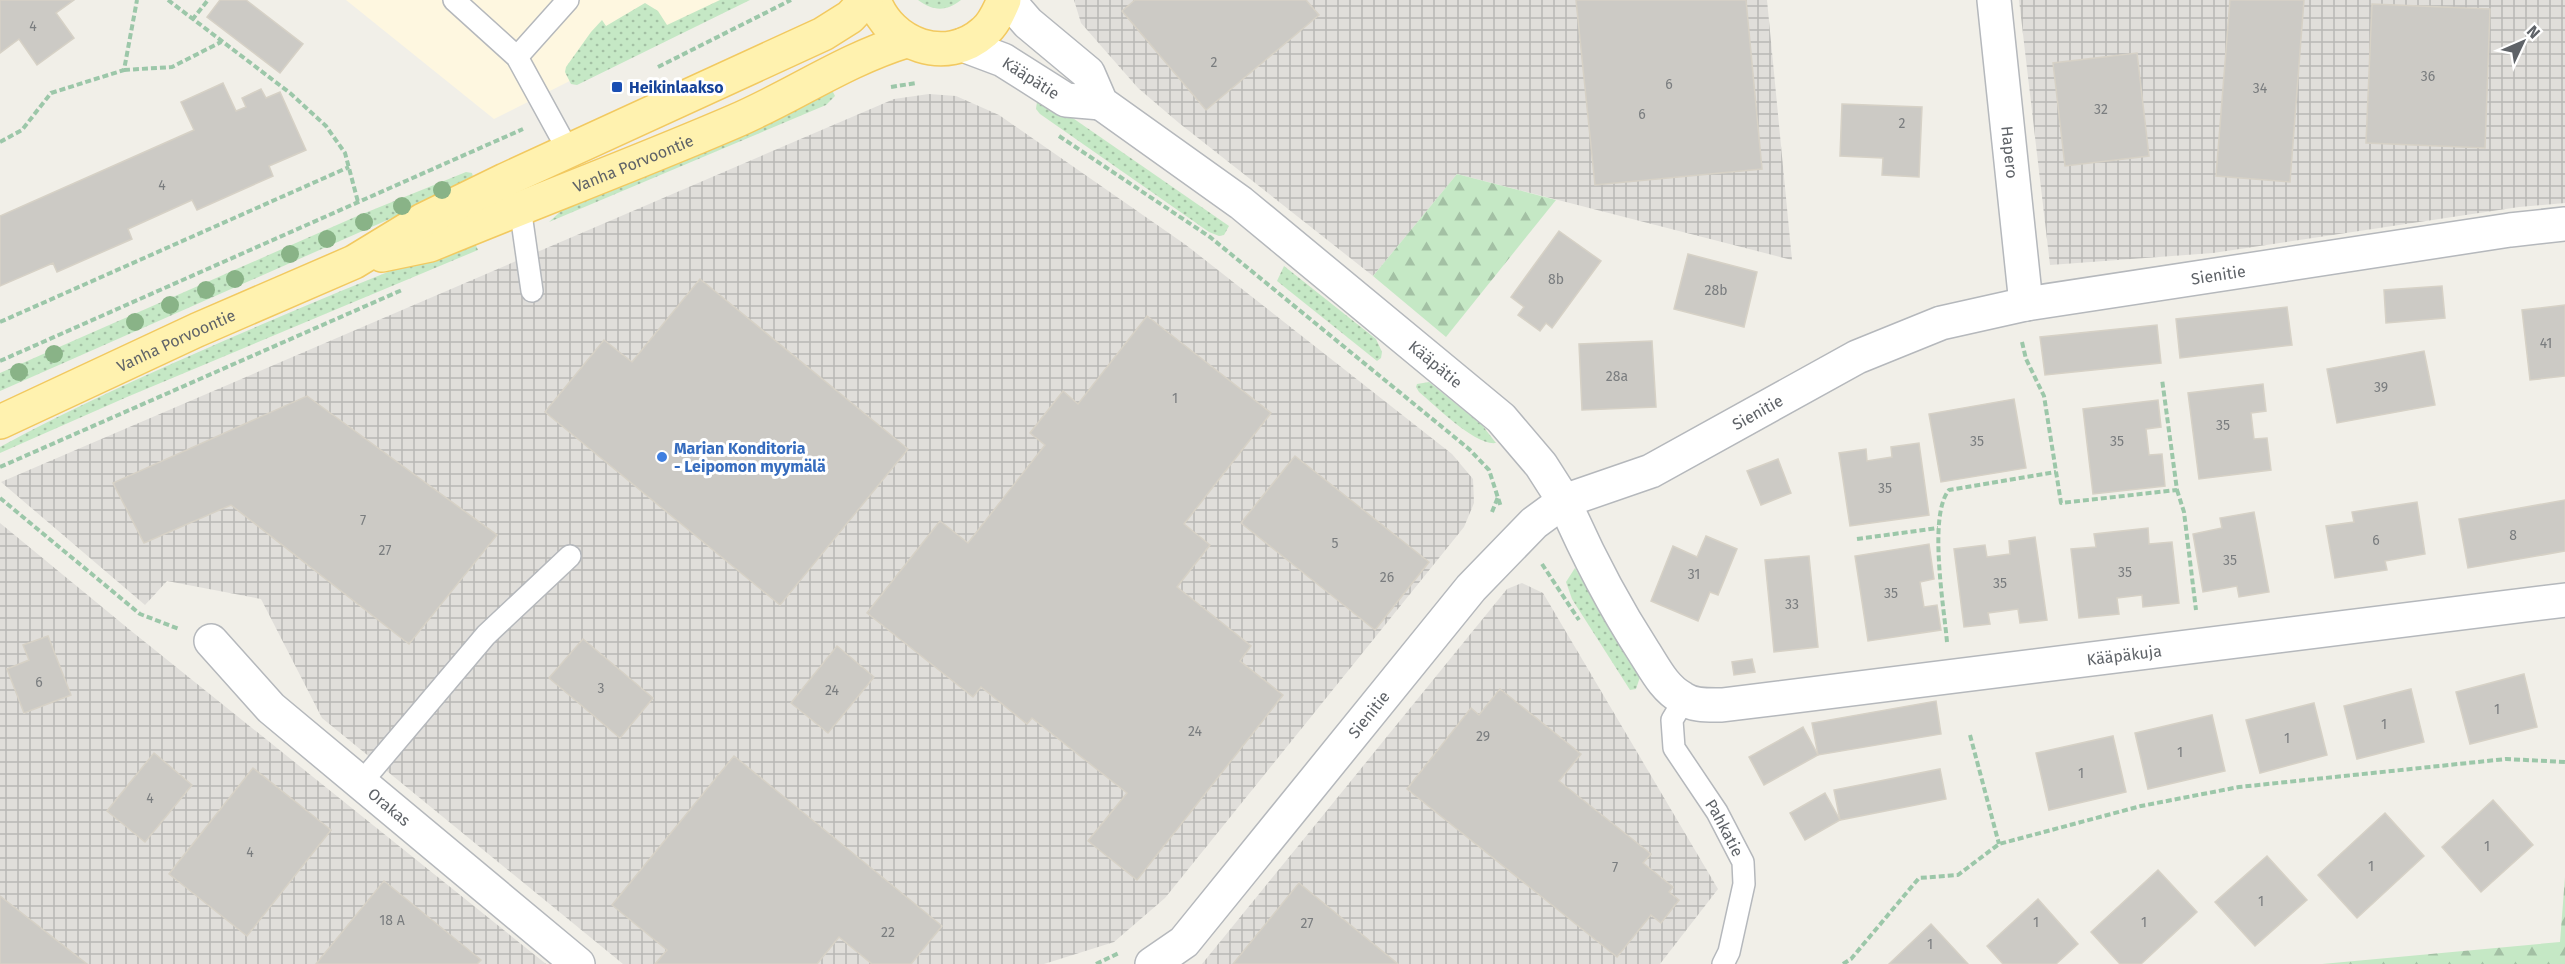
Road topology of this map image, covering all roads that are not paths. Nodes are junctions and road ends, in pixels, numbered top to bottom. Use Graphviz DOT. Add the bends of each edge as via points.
graph roads {
  1 [pos="454,0"];
  2 [pos="568,0"];
  3 [pos="866,0"];
  4 [pos="874,0"];
  5 [pos="1006,0"];
  6 [pos="1994,0"];
  7 [pos="906,41"];
  8 [pos="963,45"];
  9 [pos="517,57"];
  10 [pos="1101,103"];
  11 [pos="569,152"];
  12 [pos="520,207"];
  13 [pos="2565,225"];
  14 [pos="354,262"];
  15 [pos="532,291"];
  16 [pos="2026,304"];
  17 [pos="0,422"];
  18 [pos="1564,501"];
  19 [pos="570,556"];
  20 [pos="2565,600"];
  21 [pos="211,641"];
  22 [pos="1684,700"];
  23 [pos="360,784"];
  24 [pos="578,964"];
  25 [pos="1152,964"];
  26 [pos="1723,964"];
  1 -- 9 [label="lane"];
  2 -- 9 [label="lane"];
  3 -- 11 [label="main road, Vanha Porvoontie" via="850,17 823,34"];
  4 -- 7 [label="main road" via="879,16"];
  5 -- 8 [label="main road" via="984,32"];
  5 -- 10 [label="street" via="1088,73"];
  6 -- 16 [label="street, Hapero"];
  7 -- 8 [label="main road" via="934,50"];
  7 -- 12 [label="main road, Vanha Porvoontie" via="841,66 736,121"];
  8 -- 10 [label="street, Kääpätie" via="1003,60 1066,100"];
  9 -- 11 [label="lane"];
  10 -- 18 [label="street, Kääpätie" via="1241,202 1501,418 1541,465"];
  11 -- 14 [label="main road, Vanha Porvoontie" via="423,220"];
  12 -- 14 [label="main road, Vanha Porvoontie" via="430,245"];
  12 -- 15 [label="lane"];
  13 -- 16 [label="street, Sienitie" via="2510,230"];
  14 -- 17 [label="main road, Vanha Porvoontie"];
  16 -- 18 [label="street, Sienitie" via="1941,323 1857,357 1651,471"];
  18 -- 22 [label="street, Kääpätie" via="1586,552 1628,627 1665,685"];
  18 -- 25 [label="street, Sienitie" via="1520,537 1471,588 1184,942"];
  19 -- 23 [label="lane" via="486,635"];
  20 -- 22 [label="street, Kääpäkuja" via="1722,705"];
  21 -- 23 [label="street, Orakas" via="271,708"];
  22 -- 26 [label="lane, Pahkatie" via="1672,720 1674,748 1717,812 1743,862 1744,884"];
  23 -- 24 [label="street, Orakas"];
}
